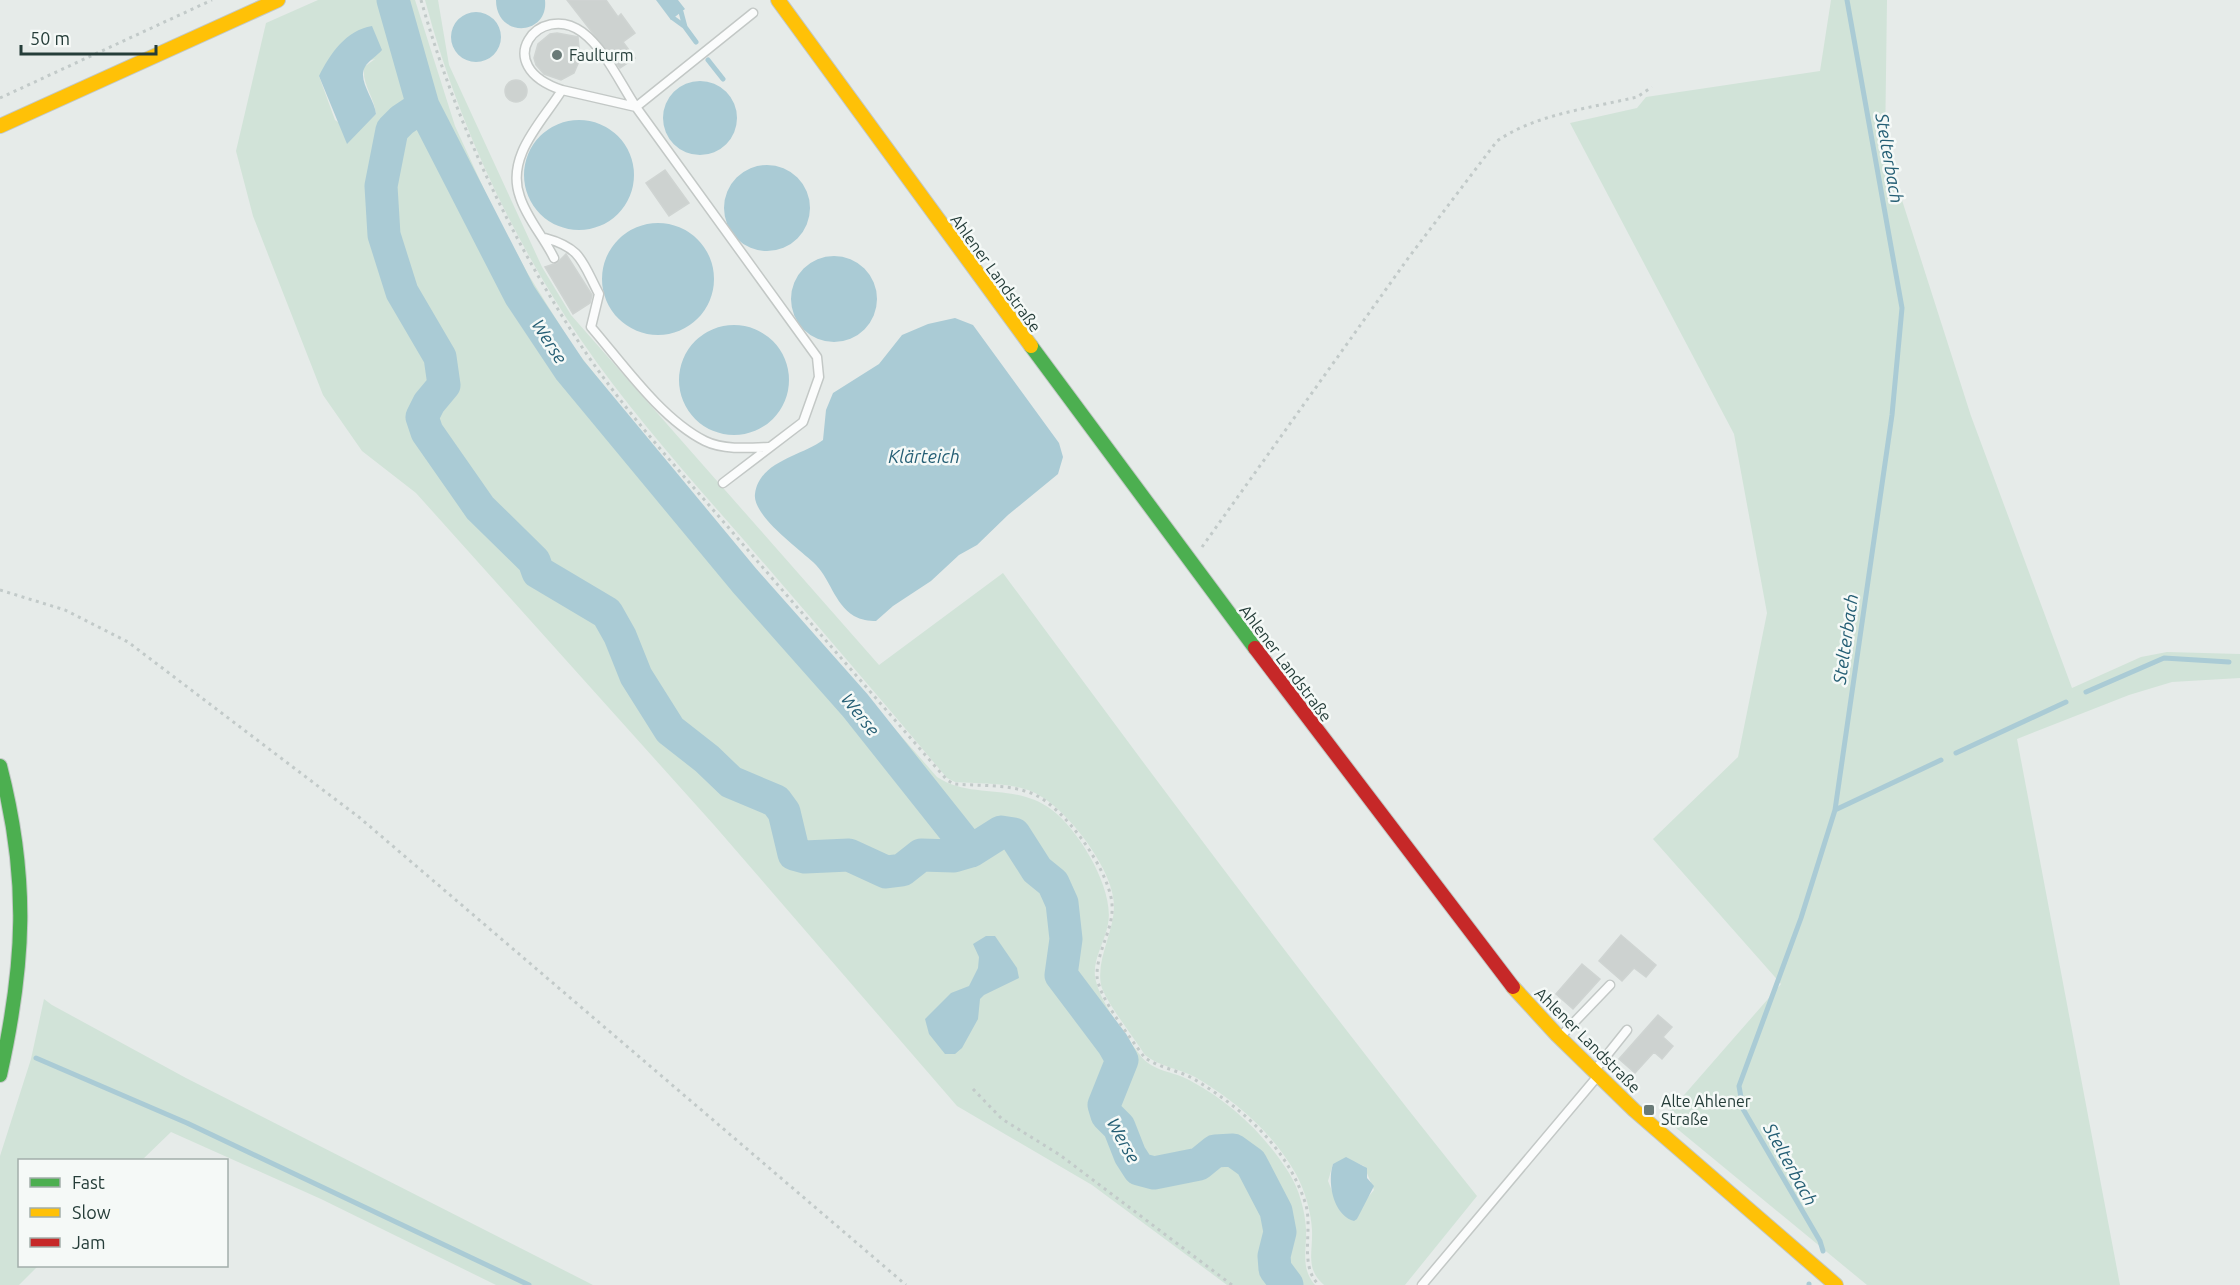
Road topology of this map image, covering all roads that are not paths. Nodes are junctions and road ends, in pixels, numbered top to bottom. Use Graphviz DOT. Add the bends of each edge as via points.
graph roads {
  1 [pos="278,0"];
  2 [pos="778,0"];
  3 [pos="753,13"];
  4 [pos="562,90"];
  5 [pos="636,107"];
  6 [pos="0,126"];
  7 [pos="545,238"];
  8 [pos="554,258"];
  9 [pos="770,447"];
  10 [pos="723,483"];
  11 [pos="0,766"];
  12 [pos="1610,985"];
  13 [pos="1627,1030"];
  14 [pos="1559,1038"];
  15 [pos="1595,1074"];
  16 [pos="0,1075"];
  17 [pos="1422,1285"];
  18 [pos="1836,1285"];
  1 -- 6 [label="street"];
  2 -- 14 [label="street, Ahlener Landstraße" via="1190,563 1465,926"];
  3 -- 5 [label="lane"];
  4 -- 5 [label="lane"];
  4 -- 5 [label="lane" via="542,83 530,71 524,57 526,44 536,31 566,23 584,33"];
  4 -- 7 [label="lane" via="527,141 518,170 519,196"];
  5 -- 9 [label="lane" via="817,357 819,377 803,422"];
  7 -- 8 [label="lane"];
  7 -- 9 [label="lane" via="566,244 576,252 599,294 591,327 646,393 706,442 738,448"];
  9 -- 10 [label="lane"];
  11 -- 16 [label="street" via="18,842 23,896 22,962 13,1024"];
  12 -- 14 [label="lane"];
  13 -- 15 [label="lane"];
  14 -- 15 [label="street, Ahlener Landstraße"];
  15 -- 17 [label="lane"];
  15 -- 18 [label="street, Ahlener Landstraße"];
}
